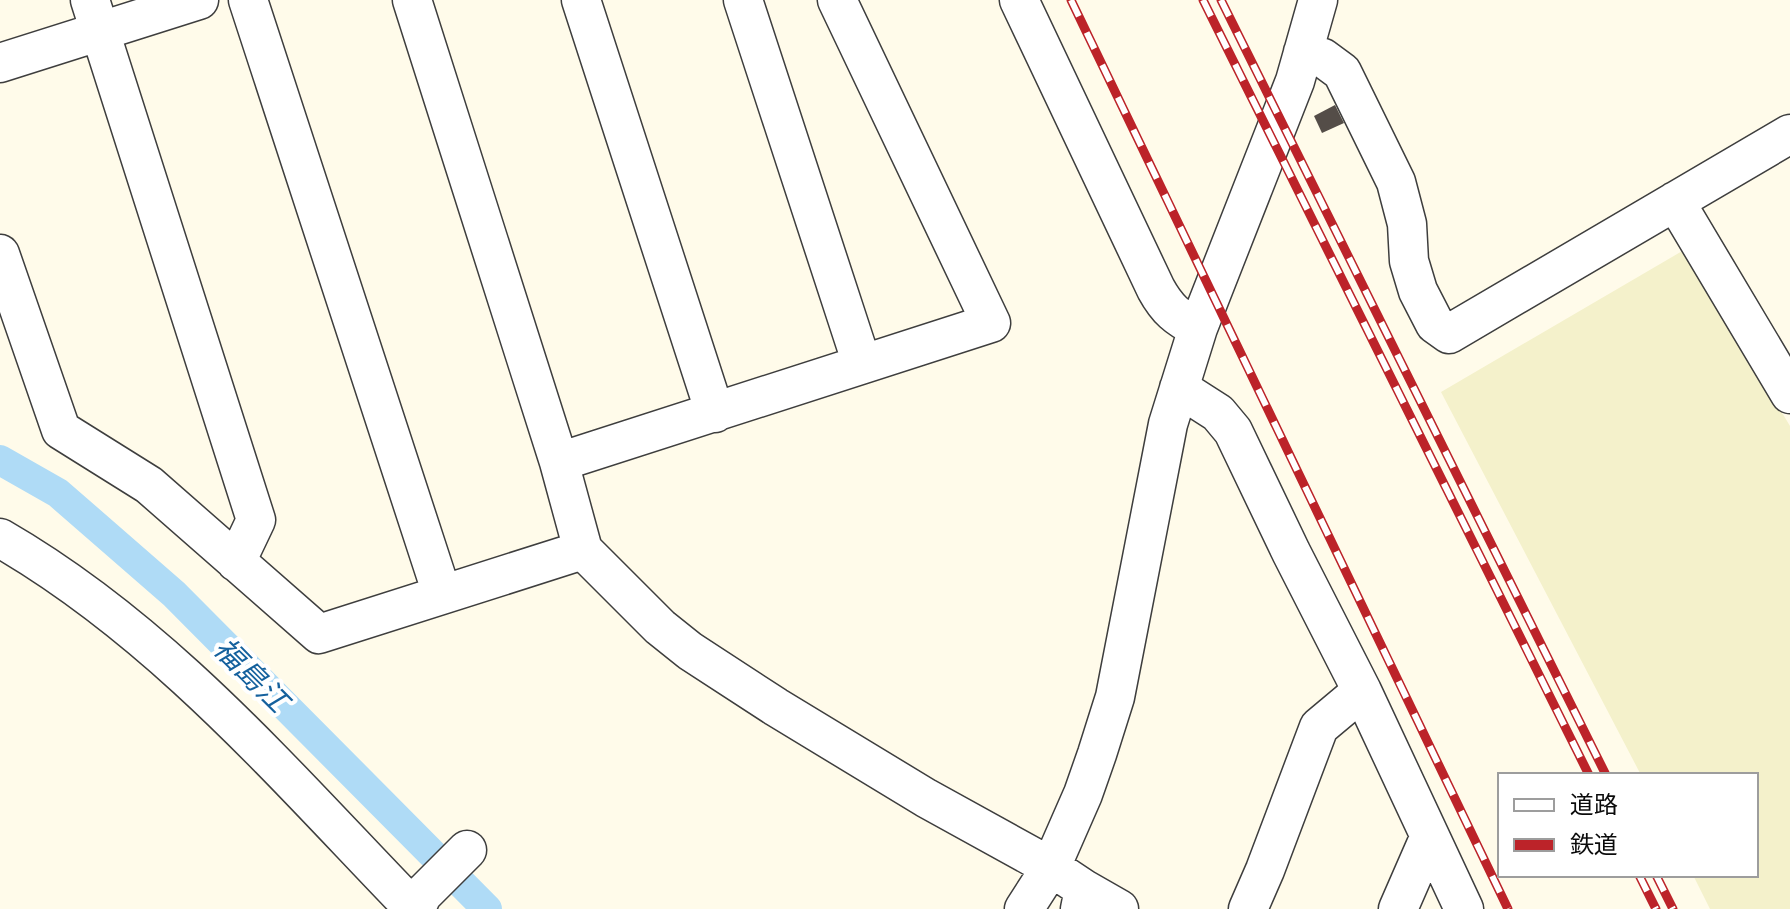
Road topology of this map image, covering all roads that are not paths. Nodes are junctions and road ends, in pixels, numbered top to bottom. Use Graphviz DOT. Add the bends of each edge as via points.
graph roads {
  1 [pos="199,0"];
  2 [pos="248,0"];
  3 [pos="412,0"];
  4 [pos="581,0"];
  5 [pos="743,0"];
  6 [pos="837,0"];
  7 [pos="1019,0"];
  8 [pos="1318,0"];
  9 [pos="95,15"];
  10 [pos="1303,52"];
  11 [pos="0,63"];
  12 [pos="1790,134"];
  13 [pos="1675,201"];
  14 [pos="3,273"];
  15 [pos="1198,328"];
  16 [pos="862,364"];
  17 [pos="1179,388"];
  18 [pos="1790,394"];
  19 [pos="715,413"];
  20 [pos="559,462"];
  21 [pos="0,538"];
  22 [pos="583,550"];
  23 [pos="236,562"];
  24 [pos="442,594"];
  25 [pos="1362,691"];
  26 [pos="1429,838"];
  27 [pos="467,850"];
  28 [pos="1051,867"];
  29 [pos="1082,899"];
  30 [pos="417,904"];
  31 [pos="1024,909"];
  32 [pos="1119,909"];
  33 [pos="1248,909"];
  34 [pos="1398,909"];
  35 [pos="1464,909"];
  1 -- 9 [label="street"];
  2 -- 24 [label="street"];
  3 -- 20 [label="street"];
  4 -- 19 [label="street"];
  5 -- 16 [label="street"];
  6 -- 16 [label="street" via="991,323"];
  7 -- 15 [label="street" via="1165,307"];
  8 -- 10 [label="street"];
  9 -- 11 [label="street"];
  9 -- 23 [label="street" via="256,520"];
  10 -- 13 [label="street" via="1342,72 1396,182 1418,291 1435,324 1449,334"];
  10 -- 15 [label="street"];
  12 -- 13 [label="street"];
  13 -- 18 [label="street"];
  14 -- 23 [label="street" via="61,430 149,485"];
  15 -- 17 [label="street"];
  16 -- 19 [label="street"];
  17 -- 25 [label="street" via="1218,413 1233,431"];
  17 -- 28 [label="street" via="1115,697 1083,794"];
  19 -- 20 [label="street"];
  20 -- 22 [label="street"];
  21 -- 30 [label="street" via="75,586 183,673"];
  22 -- 24 [label="street"];
  22 -- 28 [label="street" via="690,651 926,798"];
  23 -- 24 [label="street" via="319,634"];
  25 -- 26 [label="street"];
  25 -- 33 [label="street" via="1319,727"];
  26 -- 34 [label="street"];
  26 -- 35 [label="street"];
  27 -- 30 [label="street"];
  28 -- 29 [label="street"];
  28 -- 31 [label="street"];
  29 -- 32 [label="street"];
}
